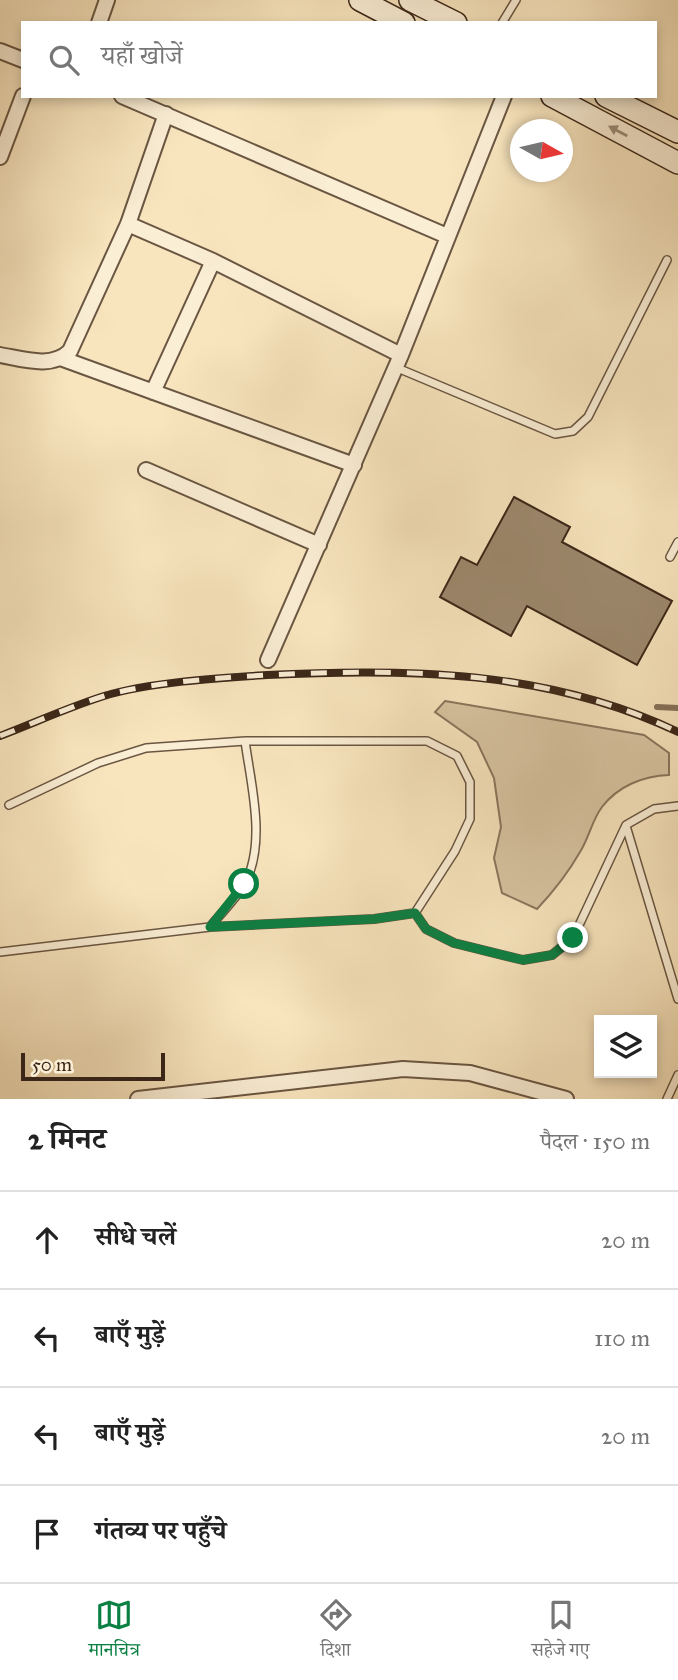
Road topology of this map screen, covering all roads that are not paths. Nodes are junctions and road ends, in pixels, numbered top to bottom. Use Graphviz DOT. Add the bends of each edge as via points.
graph roads {
  1 [pos="107,0"];
  2 [pos="360,0"];
  3 [pos="410,0"];
  4 [pos="516,0"];
  5 [pos="100,21"];
  6 [pos="400,21"];
  7 [pos="452,21"];
  8 [pos="503,21"];
  9 [pos="0,51"];
  10 [pos="21,59"];
  11 [pos="22,98"];
  12 [pos="127,98"];
  13 [pos="503,98"];
  14 [pos="556,98"];
  15 [pos="610,98"];
  16 [pos="166,114"];
  17 [pos="678,132"];
  18 [pos="0,157"];
  19 [pos="678,163"];
  20 [pos="128,224"];
  21 [pos="447,236"];
  22 [pos="667,260"];
  23 [pos="213,261"];
  24 [pos="0,355"];
  25 [pos="63,359"];
  26 [pos="398,361"];
  27 [pos="153,391"];
  28 [pos="354,465"];
  29 [pos="146,470"];
  30 [pos="678,542"];
  31 [pos="319,545"];
  32 [pos="670,557"];
  33 [pos="268,660"];
  34 [pos="245,741"];
  35 [pos="9,805"];
  36 [pos="678,806"];
  37 [pos="626,825"];
  38 [pos="415,913"];
  39 [pos="210,927"];
  40 [pos="0,951"];
  41 [pos="678,999"];
  42 [pos="678,1075"];
  43 [pos="138,1099"];
  44 [pos="566,1099"];
  45 [pos="667,1099"];
  1 -- 5 [label="street"];
  2 -- 6 [label="main road"];
  3 -- 7 [label="main road"];
  4 -- 8 [label="lane"];
  9 -- 10 [label="street"];
  11 -- 18 [label="street"];
  12 -- 16 [label="street"];
  13 -- 21 [label="street"];
  19 -- 14 [label="main road, one-way"];
  15 -- 17 [label="main road"];
  16 -- 20 [label="street"];
  16 -- 21 [label="street"];
  20 -- 23 [label="street"];
  20 -- 25 [label="street"];
  21 -- 26 [label="street"];
  22 -- 26 [label="lane" via="588,417 573,430 555,434"];
  23 -- 26 [label="street"];
  23 -- 27 [label="street"];
  24 -- 25 [label="street" via="47,362"];
  25 -- 27 [label="street"];
  26 -- 28 [label="street"];
  27 -- 28 [label="street"];
  28 -- 31 [label="street"];
  29 -- 31 [label="street"];
  30 -- 32 [label="lane"];
  31 -- 33 [label="street"];
  34 -- 35 [label="lane" via="146,748 98,763"];
  34 -- 38 [label="lane" via="427,741 457,755 470,782 470,819"];
  34 -- 39 [label="lane" via="255,853 244,884"];
  36 -- 37 [label="lane" via="654,809"];
  37 -- 38 [label="lane" via="573,938 552,955 523,960 454,943 426,929"];
  37 -- 41 [label="lane"];
  38 -- 39 [label="lane"];
  39 -- 40 [label="lane"];
  42 -- 45 [label="lane"];
  43 -- 44 [label="street" via="403,1069 470,1073"];
}
